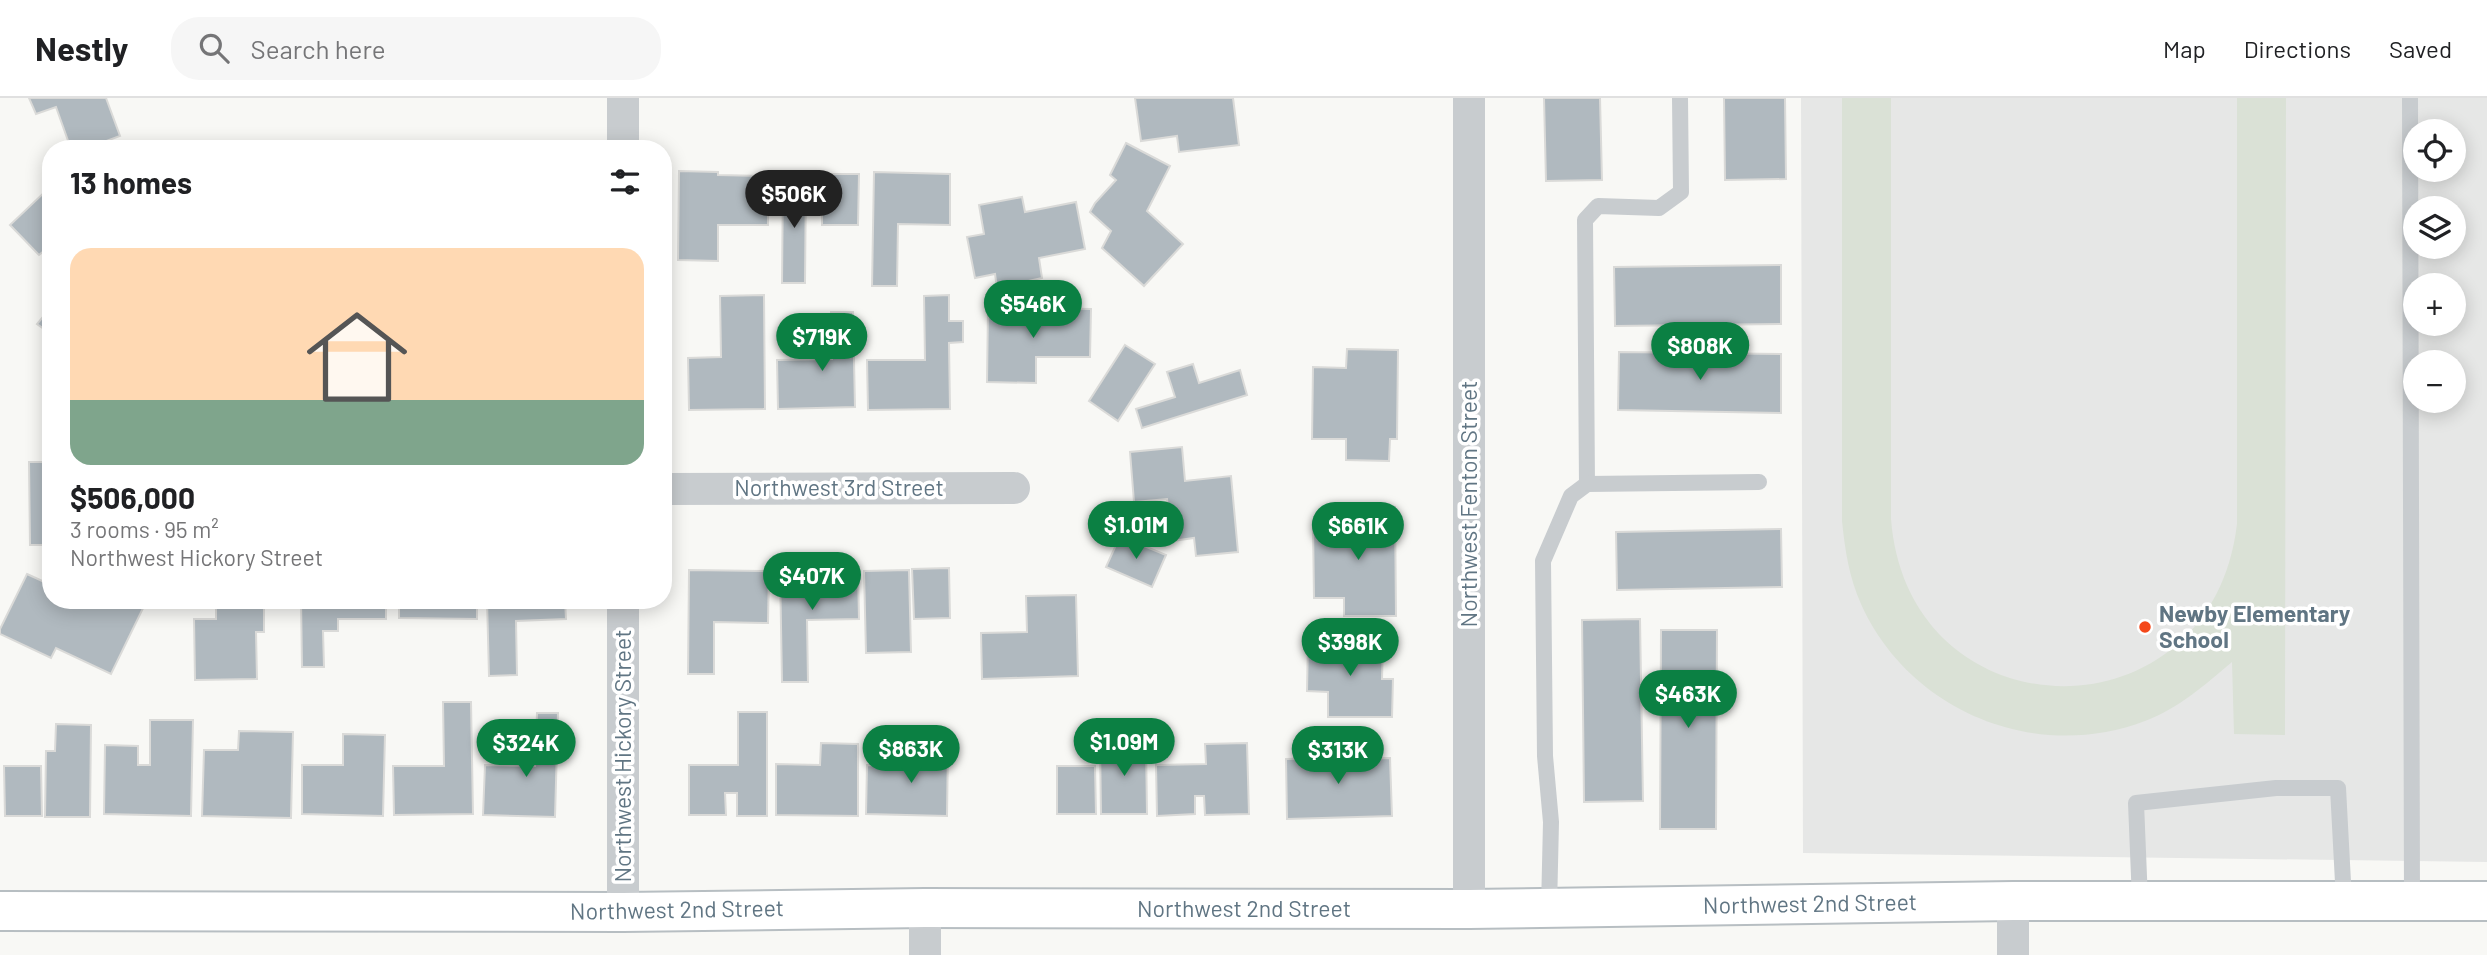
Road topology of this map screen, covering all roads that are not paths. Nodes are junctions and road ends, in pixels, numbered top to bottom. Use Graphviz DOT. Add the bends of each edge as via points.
graph roads {
  1 [pos="623,98"];
  2 [pos="1469,98"];
  3 [pos="1680,98"];
  4 [pos="2410,98"];
  5 [pos="623,140"];
  6 [pos="1759,482"];
  7 [pos="1587,484"];
  8 [pos="1014,488"];
  9 [pos="672,489"];
  10 [pos="623,609"];
  11 [pos="2013,901"];
  12 [pos="2140,901"];
  13 [pos="2344,901"];
  14 [pos="2412,901"];
  15 [pos="2487,901"];
  16 [pos="925,908"];
  17 [pos="1549,908"];
  18 [pos="1469,909"];
  19 [pos="0,911"];
  20 [pos="623,912"];
  21 [pos="925,955"];
  22 [pos="2013,955"];
  1 -- 5 [label="street"];
  2 -- 18 [label="street, Northwest Fenton Street"];
  3 -- 7 [label="lane" via="1681,192 1659,208 1598,206 1585,220"];
  4 -- 14 [label="lane"];
  6 -- 7 [label="lane"];
  7 -- 17 [label="lane" via="1571,496 1543,561"];
  8 -- 9 [label="street, Northwest 3rd Street"];
  10 -- 20 [label="street, Northwest Hickory Street"];
  11 -- 12 [label="main road, Northwest 2nd Street"];
  11 -- 17 [label="main road, Northwest 2nd Street"];
  11 -- 22 [label="street"];
  12 -- 13 [label="main road, Northwest 2nd Street"];
  12 -- 13 [label="lane" via="2136,803 2276,788 2338,788"];
  13 -- 14 [label="main road, Northwest 2nd Street"];
  14 -- 15 [label="main road, Northwest 2nd Street"];
  16 -- 18 [label="main road, Northwest 2nd Street"];
  16 -- 20 [label="main road, Northwest 2nd Street"];
  16 -- 21 [label="street"];
  17 -- 18 [label="main road, Northwest 2nd Street"];
  19 -- 20 [label="main road, Northwest 2nd Street"];
}
